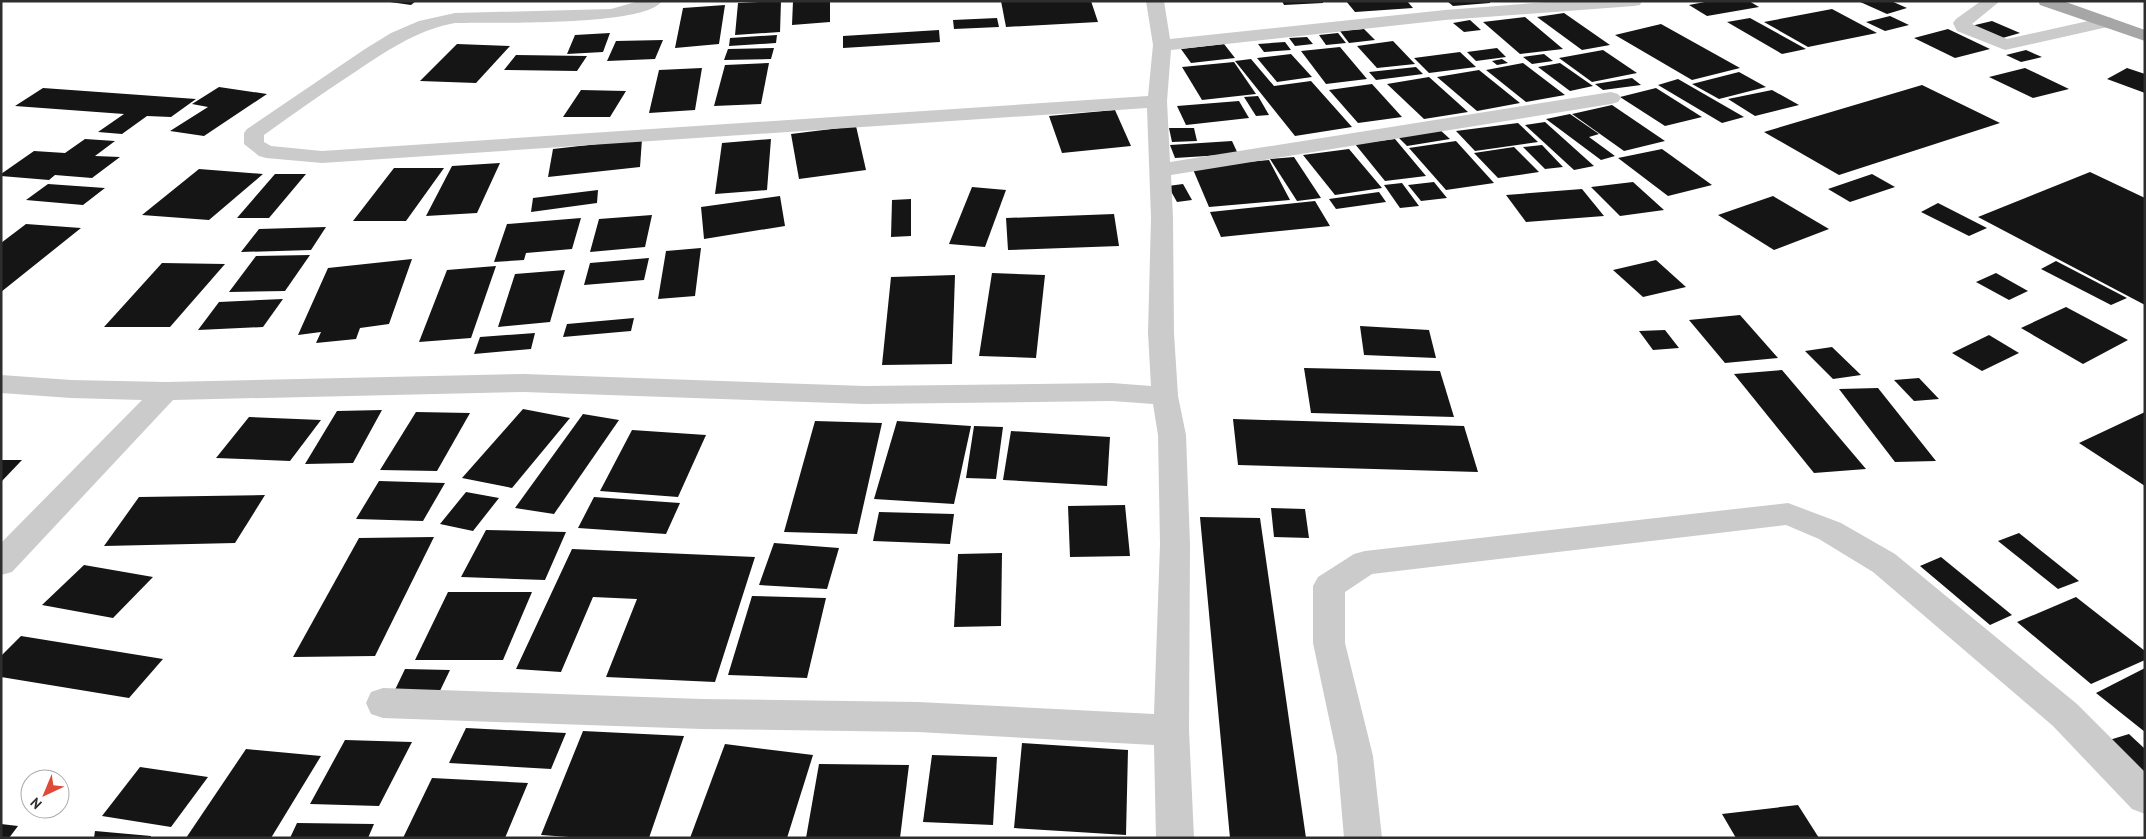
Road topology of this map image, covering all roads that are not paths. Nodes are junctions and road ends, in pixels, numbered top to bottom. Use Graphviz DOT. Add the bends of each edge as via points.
graph roads {
  1 [pos="654,1"];
  2 [pos="1155,1"];
  3 [pos="1433,1"];
  4 [pos="1634,1"];
  5 [pos="1992,1"];
  6 [pos="2046,1"];
  7 [pos="2083,1"];
  8 [pos="1445,16"];
  9 [pos="2106,22"];
  10 [pos="2145,22"];
  11 [pos="2145,36"];
  12 [pos="1162,45"];
  13 [pos="1611,98"];
  14 [pos="1157,101"];
  15 [pos="1159,170"];
  16 [pos="1,384"];
  17 [pos="166,391"];
  18 [pos="1164,396"];
  19 [pos="1,563"];
  20 [pos="383,703"];
  21 [pos="1171,730"];
  22 [pos="2145,797"];
  23 [pos="1175,838"];
  24 [pos="1363,838"];
  1 -- 14 [label="street" via="611,14 436,20 391,40 254,133 254,144 266,152 322,157"];
  2 -- 12 [label="street"];
  3 -- 8 [label="street"];
  4 -- 8 [label="street"];
  5 -- 9 [label="street" via="1962,23 1963,27 2005,45"];
  6 -- 9 [label="main road"];
  7 -- 10 [label="main road"];
  8 -- 12 [label="street"];
  9 -- 11 [label="main road"];
  12 -- 14 [label="street"];
  13 -- 15 [label="street"];
  14 -- 15 [label="street"];
  15 -- 18 [label="street" via="1162,218 1160,333"];
  16 -- 17 [label="street"];
  17 -- 18 [label="street" via="524,383 866,395 1112,392"];
  17 -- 19 [label="street"];
  18 -- 21 [label="street" via="1172,435 1175,544"];
  20 -- 21 [label="street" via="702,714 918,717"];
  21 -- 23 [label="street"];
  22 -- 24 [label="street" via="2065,715 1884,563 1830,531 1788,514 1365,563 1329,586 1329,643 1355,756"];
}
